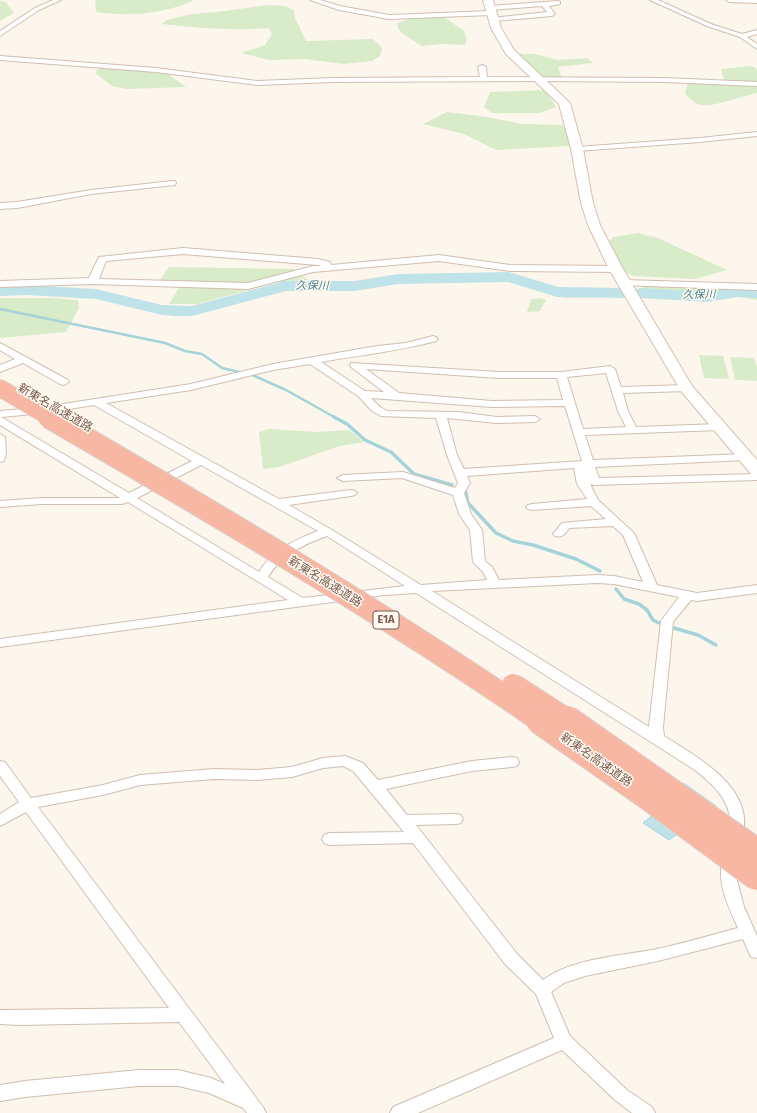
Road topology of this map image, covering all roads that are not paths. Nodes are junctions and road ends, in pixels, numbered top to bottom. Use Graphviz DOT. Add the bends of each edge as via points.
graph roads {
  1 [pos="58,0"];
  2 [pos="313,0"];
  3 [pos="652,0"];
  4 [pos="729,0"];
  5 [pos="757,1"];
  6 [pos="558,3"];
  7 [pos="544,4"];
  8 [pos="491,10"];
  9 [pos="757,32"];
  10 [pos="0,34"];
  11 [pos="742,36"];
  12 [pos="757,47"];
  13 [pos="0,58"];
  14 [pos="482,67"];
  15 [pos="539,79"];
  16 [pos="484,80"];
  17 [pos="757,84"];
  18 [pos="757,134"];
  19 [pos="577,149"];
  20 [pos="172,183"];
  21 [pos="0,206"];
  22 [pos="331,267"];
  23 [pos="616,269"];
  24 [pos="93,281"];
  25 [pos="624,283"];
  26 [pos="0,284"];
  27 [pos="757,286"];
  28 [pos="434,339"];
  29 [pos="0,346"];
  30 [pos="340,356"];
  31 [pos="23,359"];
  32 [pos="312,360"];
  33 [pos="356,366"];
  34 [pos="0,369"];
  35 [pos="561,375"];
  36 [pos="0,376"];
  37 [pos="64,382"];
  38 [pos="0,388"];
  39 [pos="686,388"];
  40 [pos="616,390"];
  41 [pos="362,394"];
  42 [pos="396,396"];
  43 [pos="96,402"];
  44 [pos="569,403"];
  45 [pos="441,415"];
  46 [pos="535,419"];
  47 [pos="1,421"];
  48 [pos="719,427"];
  49 [pos="632,431"];
  50 [pos="578,432"];
  51 [pos="0,437"];
  52 [pos="746,458"];
  53 [pos="0,459"];
  54 [pos="200,461"];
  55 [pos="583,465"];
  56 [pos="757,470"];
  57 [pos="460,473"];
  58 [pos="757,476"];
  59 [pos="343,478"];
  60 [pos="351,493"];
  61 [pos="458,493"];
  62 [pos="130,498"];
  63 [pos="594,502"];
  64 [pos="278,503"];
  65 [pos="0,504"];
  66 [pos="532,507"];
  67 [pos="616,522"];
  68 [pos="328,532"];
  69 [pos="559,534"];
  70 [pos="261,578"];
  71 [pos="494,583"];
  72 [pos="418,588"];
  73 [pos="652,588"];
  74 [pos="757,589"];
  75 [pos="687,596"];
  76 [pos="300,602"];
  77 [pos="0,643"];
  78 [pos="657,738"];
  79 [pos="512,762"];
  80 [pos="0,766"];
  81 [pos="375,786"];
  82 [pos="27,804"];
  83 [pos="456,819"];
  84 [pos="402,820"];
  85 [pos="0,821"];
  86 [pos="417,837"];
  87 [pos="329,839"];
  88 [pos="757,853"];
  89 [pos="757,876"];
  90 [pos="747,932"];
  91 [pos="757,952"];
  92 [pos="542,990"];
  93 [pos="183,1015"];
  94 [pos="0,1017"];
  95 [pos="564,1041"];
  96 [pos="0,1093"];
  97 [pos="253,1108"];
  98 [pos="399,1113"];
  99 [pos="646,1113"];
  1 -- 10 [label="street" via="38,9"];
  2 -- 8 [label="street" via="339,8 389,17"];
  3 -- 11 [label="street" via="709,25"];
  4 -- 5 [label="street"];
  6 -- 7 [label="street"];
  7 -- 8 [label="street"];
  7 -- 8 [label="street" via="552,14"];
  8 -- 15 [label="street" via="500,37 507,48"];
  9 -- 11 [label="street"];
  11 -- 12 [label="street"];
  13 -- 16 [label="street" via="156,70 257,83"];
  14 -- 16 [label="street"];
  15 -- 16 [label="street"];
  15 -- 17 [label="street"];
  15 -- 19 [label="street" via="564,103"];
  18 -- 19 [label="street"];
  19 -- 23 [label="street" via="587,203 594,225"];
  20 -- 21 [label="street"];
  22 -- 23 [label="street" via="439,258 510,268"];
  22 -- 24 [label="street" via="313,269 248,286"];
  22 -- 24 [label="street" via="318,262 183,251 102,259"];
  23 -- 25 [label="street"];
  24 -- 26 [label="street"];
  25 -- 27 [label="street"];
  25 -- 39 [label="street"];
  28 -- 30 [label="street"];
  29 -- 31 [label="street"];
  30 -- 32 [label="street"];
  30 -- 33 [label="street"];
  31 -- 34 [label="street"];
  31 -- 37 [label="street"];
  32 -- 41 [label="street"];
  32 -- 43 [label="street" via="256,370 191,387"];
  33 -- 35 [label="street" via="499,375"];
  33 -- 42 [label="street"];
  35 -- 40 [label="street" via="610,369"];
  35 -- 44 [label="street"];
  36 -- 88 [label="highway, 新東名高速道路 / E1A, bridge" via="315,558 442,638 561,716"];
  38 -- 89 [label="highway, 新東名高速道路 / E1A, bridge" via="302,566 422,642 546,724"];
  39 -- 40 [label="street"];
  39 -- 48 [label="street"];
  40 -- 49 [label="street"];
  41 -- 42 [label="street"];
  41 -- 45 [label="street" via="376,409 385,414"];
  42 -- 44 [label="street" via="492,404"];
  43 -- 47 [label="street" via="44,410"];
  43 -- 54 [label="street"];
  44 -- 50 [label="street"];
  45 -- 46 [label="street" via="497,420"];
  45 -- 57 [label="street"];
  47 -- 62 [label="street"];
  48 -- 49 [label="street"];
  48 -- 52 [label="street"];
  49 -- 50 [label="street"];
  50 -- 55 [label="street"];
  51 -- 53 [label="street"];
  52 -- 55 [label="street"];
  52 -- 56 [label="street"];
  54 -- 62 [label="street"];
  54 -- 64 [label="street"];
  55 -- 57 [label="street"];
  55 -- 58 [label="street" via="594,482"];
  55 -- 63 [label="street" via="583,484"];
  57 -- 61 [label="street" via="464,483"];
  59 -- 61 [label="street" via="403,475"];
  60 -- 64 [label="street"];
  61 -- 71 [label="street" via="465,514 476,530 479,562 488,570"];
  62 -- 65 [label="street" via="122,501"];
  62 -- 70 [label="street"];
  63 -- 66 [label="street"];
  63 -- 67 [label="street"];
  64 -- 68 [label="street"];
  67 -- 69 [label="street" via="566,525"];
  67 -- 73 [label="street" via="628,533"];
  68 -- 70 [label="street" via="310,538 279,556 268,566"];
  68 -- 72 [label="street"];
  70 -- 76 [label="street"];
  71 -- 72 [label="street"];
  71 -- 73 [label="street" via="597,579"];
  72 -- 76 [label="street"];
  72 -- 78 [label="street"];
  73 -- 75 [label="street"];
  74 -- 75 [label="street"];
  75 -- 78 [label="street" via="667,621"];
  76 -- 77 [label="street"];
  78 -- 90 [label="street" via="702,768 730,795 736,807 739,819 728,878"];
  79 -- 81 [label="street" via="472,766"];
  80 -- 82 [label="street"];
  81 -- 82 [label="street" via="358,767 345,761 292,772 257,775 214,774 140,780 103,790"];
  81 -- 84 [label="street"];
  82 -- 85 [label="street"];
  82 -- 93 [label="street"];
  83 -- 84 [label="street"];
  84 -- 86 [label="street"];
  86 -- 87 [label="street"];
  86 -- 92 [label="street" via="511,959"];
  90 -- 91 [label="street"];
  90 -- 92 [label="street" via="658,955 585,969 558,978"];
  92 -- 95 [label="street"];
  93 -- 94 [label="street"];
  93 -- 97 [label="street"];
  95 -- 98 [label="street"];
  95 -- 99 [label="street" via="621,1095"];
  96 -- 97 [label="street" via="25,1088 139,1078 178,1078 211,1086"];
}
